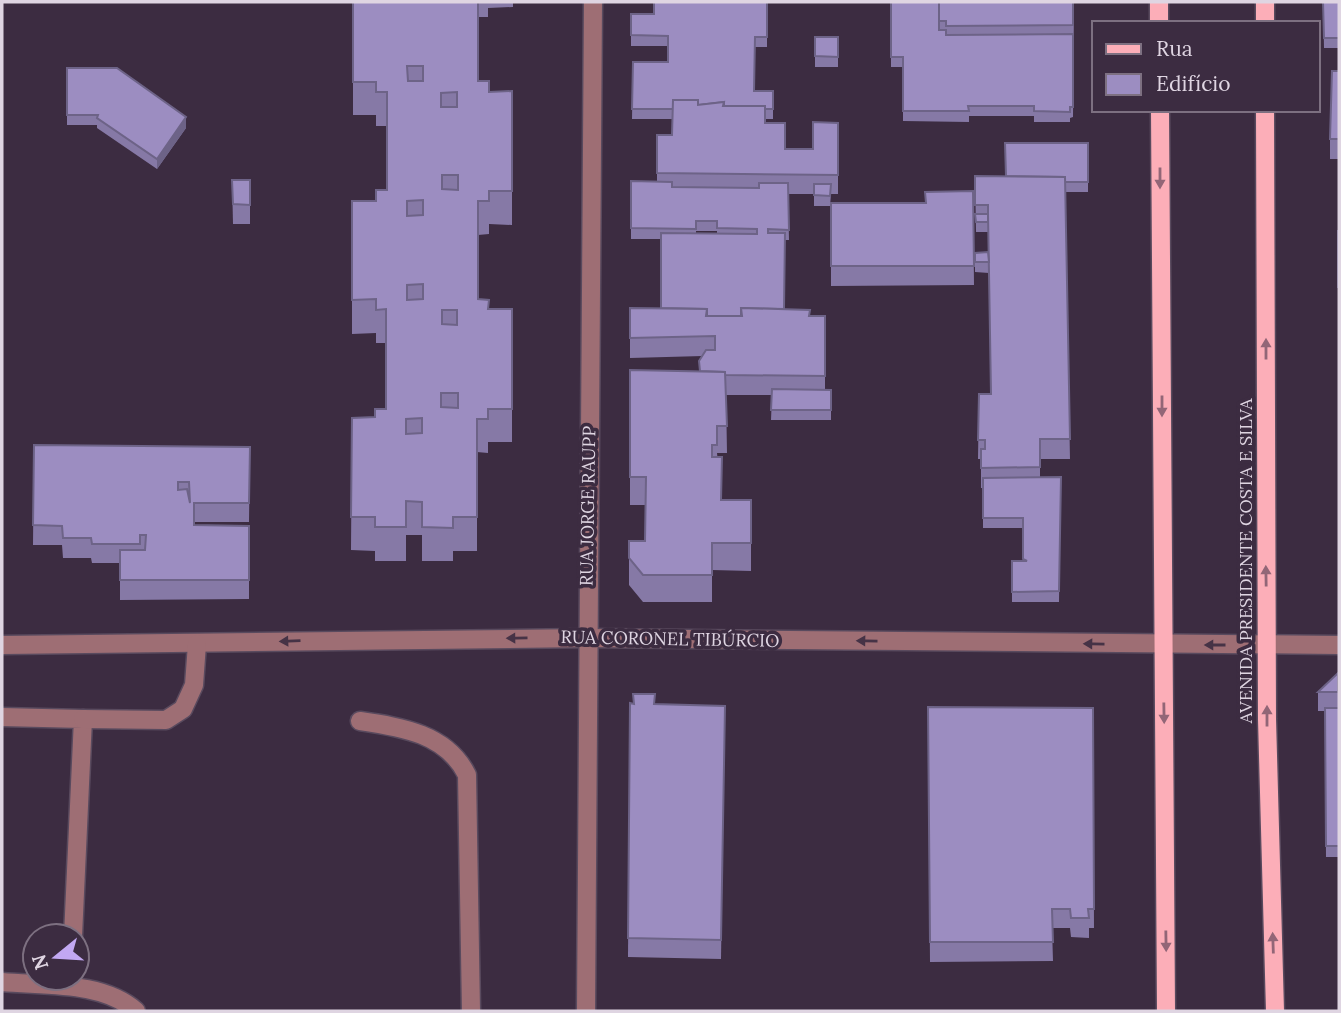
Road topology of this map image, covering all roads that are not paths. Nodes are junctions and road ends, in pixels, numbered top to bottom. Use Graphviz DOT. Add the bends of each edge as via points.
graph roads {
  1 [pos="593,2"];
  2 [pos="1159,2"];
  3 [pos="1265,2"];
  4 [pos="1159,21"];
  5 [pos="1265,21"];
  6 [pos="1160,112"];
  7 [pos="1265,112"];
  8 [pos="587,638"];
  9 [pos="197,644"];
  10 [pos="1268,644"];
  11 [pos="2,645"];
  12 [pos="1163,645"];
  13 [pos="1339,645"];
  14 [pos="2,717"];
  15 [pos="83,719"];
  16 [pos="360,720"];
  17 [pos="74,922"];
  18 [pos="2,982"];
  19 [pos="21,982"];
  20 [pos="91,988"];
  21 [pos="136,1011"];
  22 [pos="471,1011"];
  23 [pos="586,1011"];
  24 [pos="1166,1011"];
  25 [pos="1275,1011"];
  1 -- 8 [label="street, RUA JORGE RAUPP"];
  2 -- 4 [label="main road"];
  3 -- 5 [label="main road"];
  6 -- 12 [label="main road, one-way"];
  10 -- 7 [label="main road, AVENIDA PRESIDENTE COSTA E SILVA, one-way"];
  8 -- 9 [label="street, RUA CORONEL TIBÚRCIO, one-way"];
  12 -- 8 [label="street, RUA CORONEL TIBÚRCIO, one-way"];
  8 -- 23 [label="street, RUA JORGE RAUPP"];
  9 -- 11 [label="street, RUA CORONEL TIBÚRCIO"];
  9 -- 15 [label="street" via="194,685 183,709 166,719"];
  10 -- 12 [label="street, RUA CORONEL TIBÚRCIO, one-way"];
  10 -- 13 [label="street, RUA CORONEL TIBÚRCIO"];
  25 -- 10 [label="main road, AVENIDA PRESIDENTE COSTA E SILVA, one-way"];
  12 -- 24 [label="main road, one-way"];
  14 -- 15 [label="street"];
  15 -- 17 [label="street"];
  16 -- 22 [label="street" via="397,726 437,741 458,757 467,775"];
  18 -- 19 [label="street"];
  20 -- 21 [label="street"];
}
